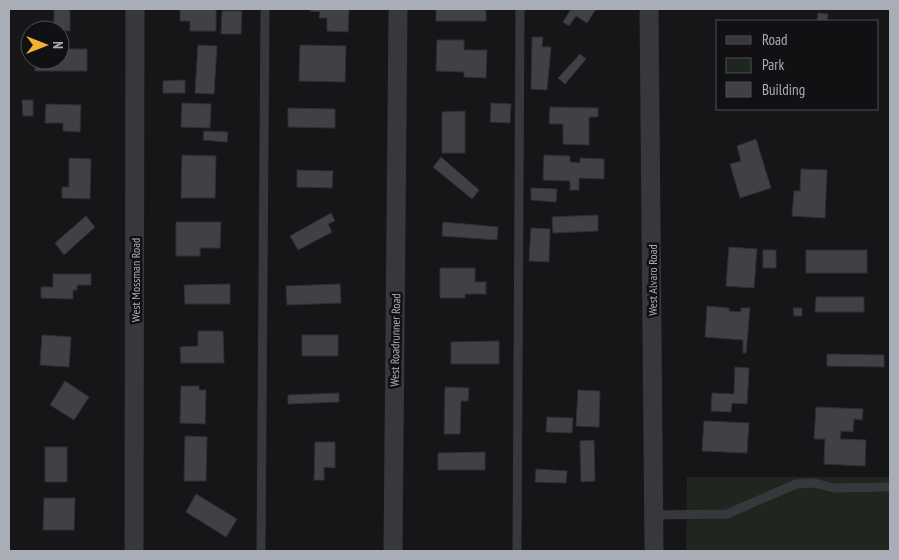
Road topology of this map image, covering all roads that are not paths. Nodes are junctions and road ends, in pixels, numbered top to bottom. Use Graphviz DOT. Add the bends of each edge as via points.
graph roads {
  1 [pos="135,9"];
  2 [pos="265,9"];
  3 [pos="398,9"];
  4 [pos="520,9"];
  5 [pos="649,9"];
  6 [pos="890,487"];
  7 [pos="654,515"];
  8 [pos="134,551"];
  9 [pos="261,551"];
  10 [pos="392,551"];
  11 [pos="517,551"];
  12 [pos="654,551"];
  1 -- 8 [label="street, West Mossman Road"];
  2 -- 9 [label="lane"];
  3 -- 10 [label="street, West Roadrunner Road"];
  4 -- 11 [label="lane"];
  5 -- 7 [label="street, West Alvaro Road"];
  6 -- 7 [label="lane" via="834,488 814,483 796,484 727,514"];
  7 -- 12 [label="street, West Alvaro Road"];
}
